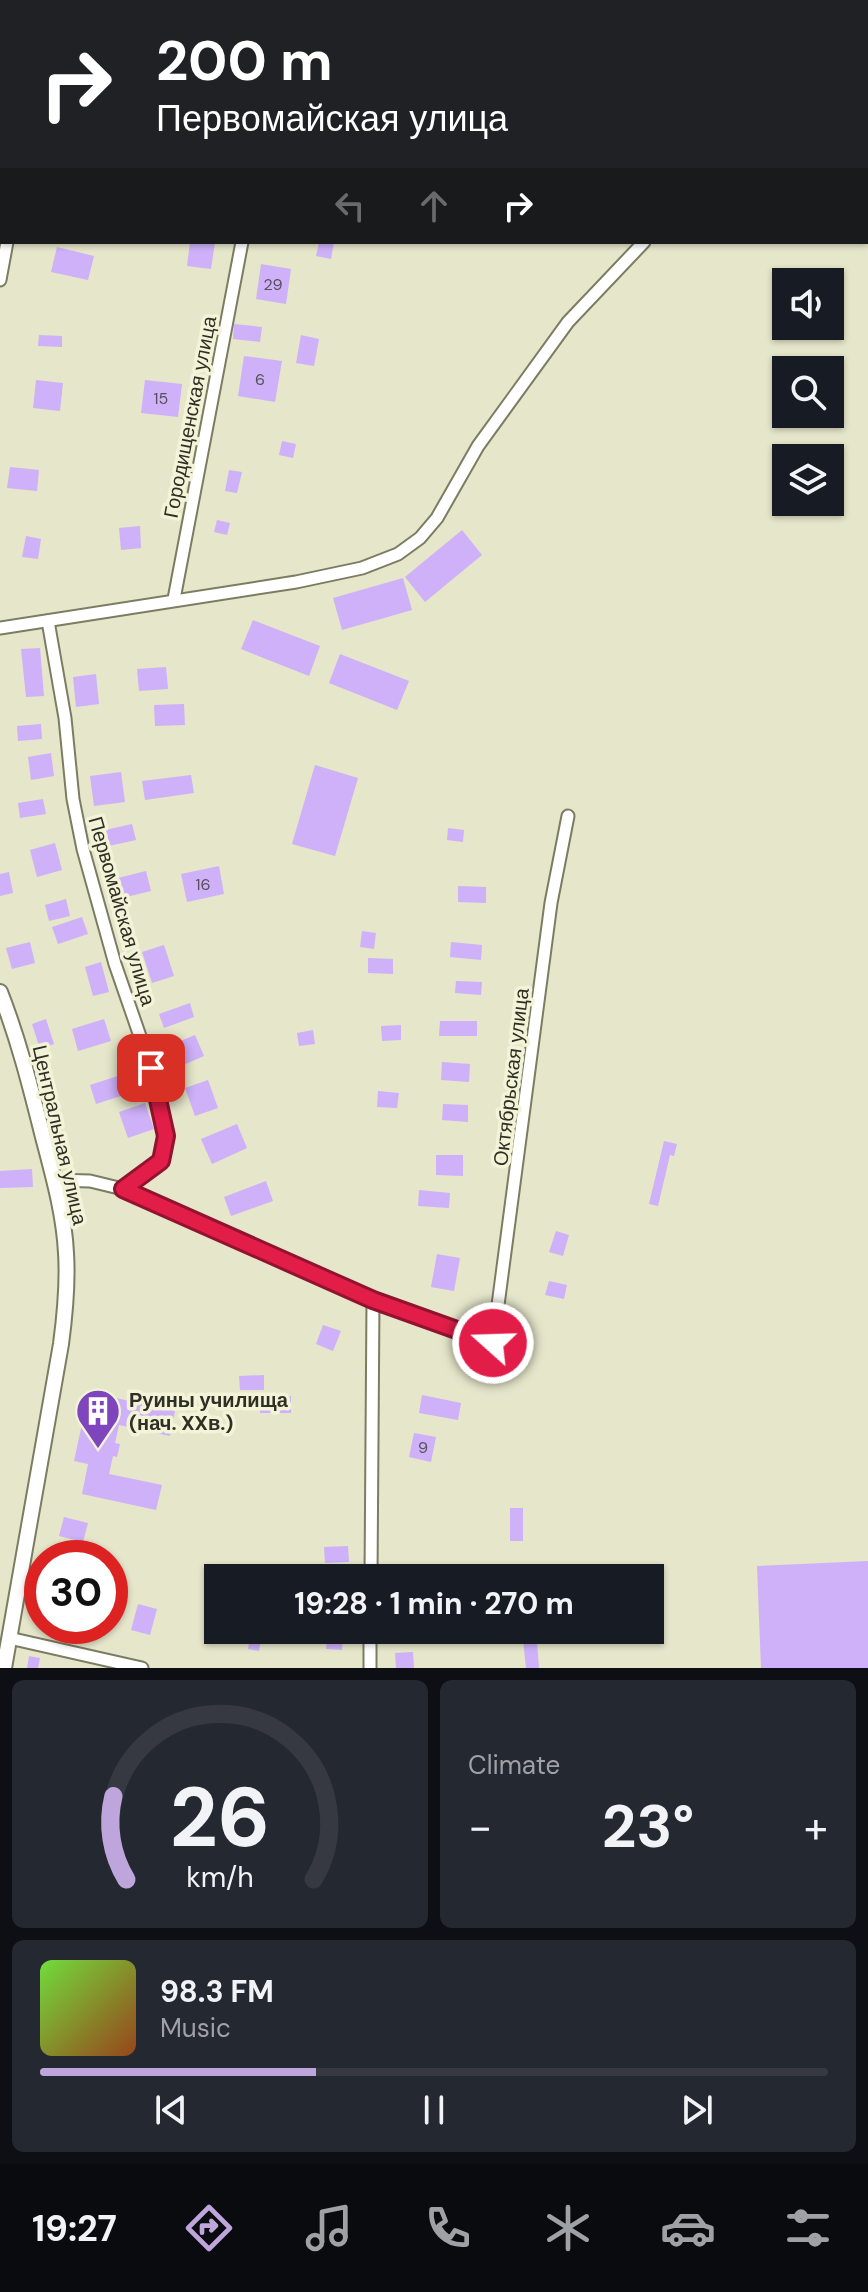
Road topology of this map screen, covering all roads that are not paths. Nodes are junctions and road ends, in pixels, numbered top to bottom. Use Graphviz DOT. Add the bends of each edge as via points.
graph roads {
  1 [pos="7,244"];
  2 [pos="242,244"];
  3 [pos="642,244"];
  4 [pos="0,280"];
  5 [pos="174,599"];
  6 [pos="48,621"];
  7 [pos="0,628"];
  8 [pos="568,816"];
  9 [pos="0,992"];
  10 [pos="6,1021"];
  11 [pos="54,1180"];
  12 [pos="123,1189"];
  13 [pos="373,1300"];
  14 [pos="493,1343"];
  15 [pos="523,1356"];
  16 [pos="371,1564"];
  17 [pos="9,1638"];
  18 [pos="370,1644"];
  19 [pos="4,1668"];
  20 [pos="142,1668"];
  21 [pos="370,1668"];
  1 -- 4 [label="street"];
  2 -- 5 [label="street, Городищенская улица"];
  3 -- 5 [label="street" via="535,364 420,538 398,554 362,568"];
  5 -- 6 [label="street"];
  6 -- 7 [label="street"];
  6 -- 12 [label="street, Первомайская улица" via="83,849 151,1068 166,1136 161,1161"];
  8 -- 14 [label="street, Октябрьская улица" via="551,903"];
  9 -- 10 [label="street, Центральная улица"];
  10 -- 11 [label="street, Центральная улица"];
  11 -- 12 [label="street"];
  11 -- 17 [label="street, Центральная улица" via="66,1252 66,1302"];
  12 -- 13 [label="street"];
  13 -- 14 [label="street"];
  13 -- 16 [label="street"];
  14 -- 15 [label="street"];
  17 -- 19 [label="street, Центральная улица"];
  17 -- 20 [label="street"];
  18 -- 21 [label="street"];
}
